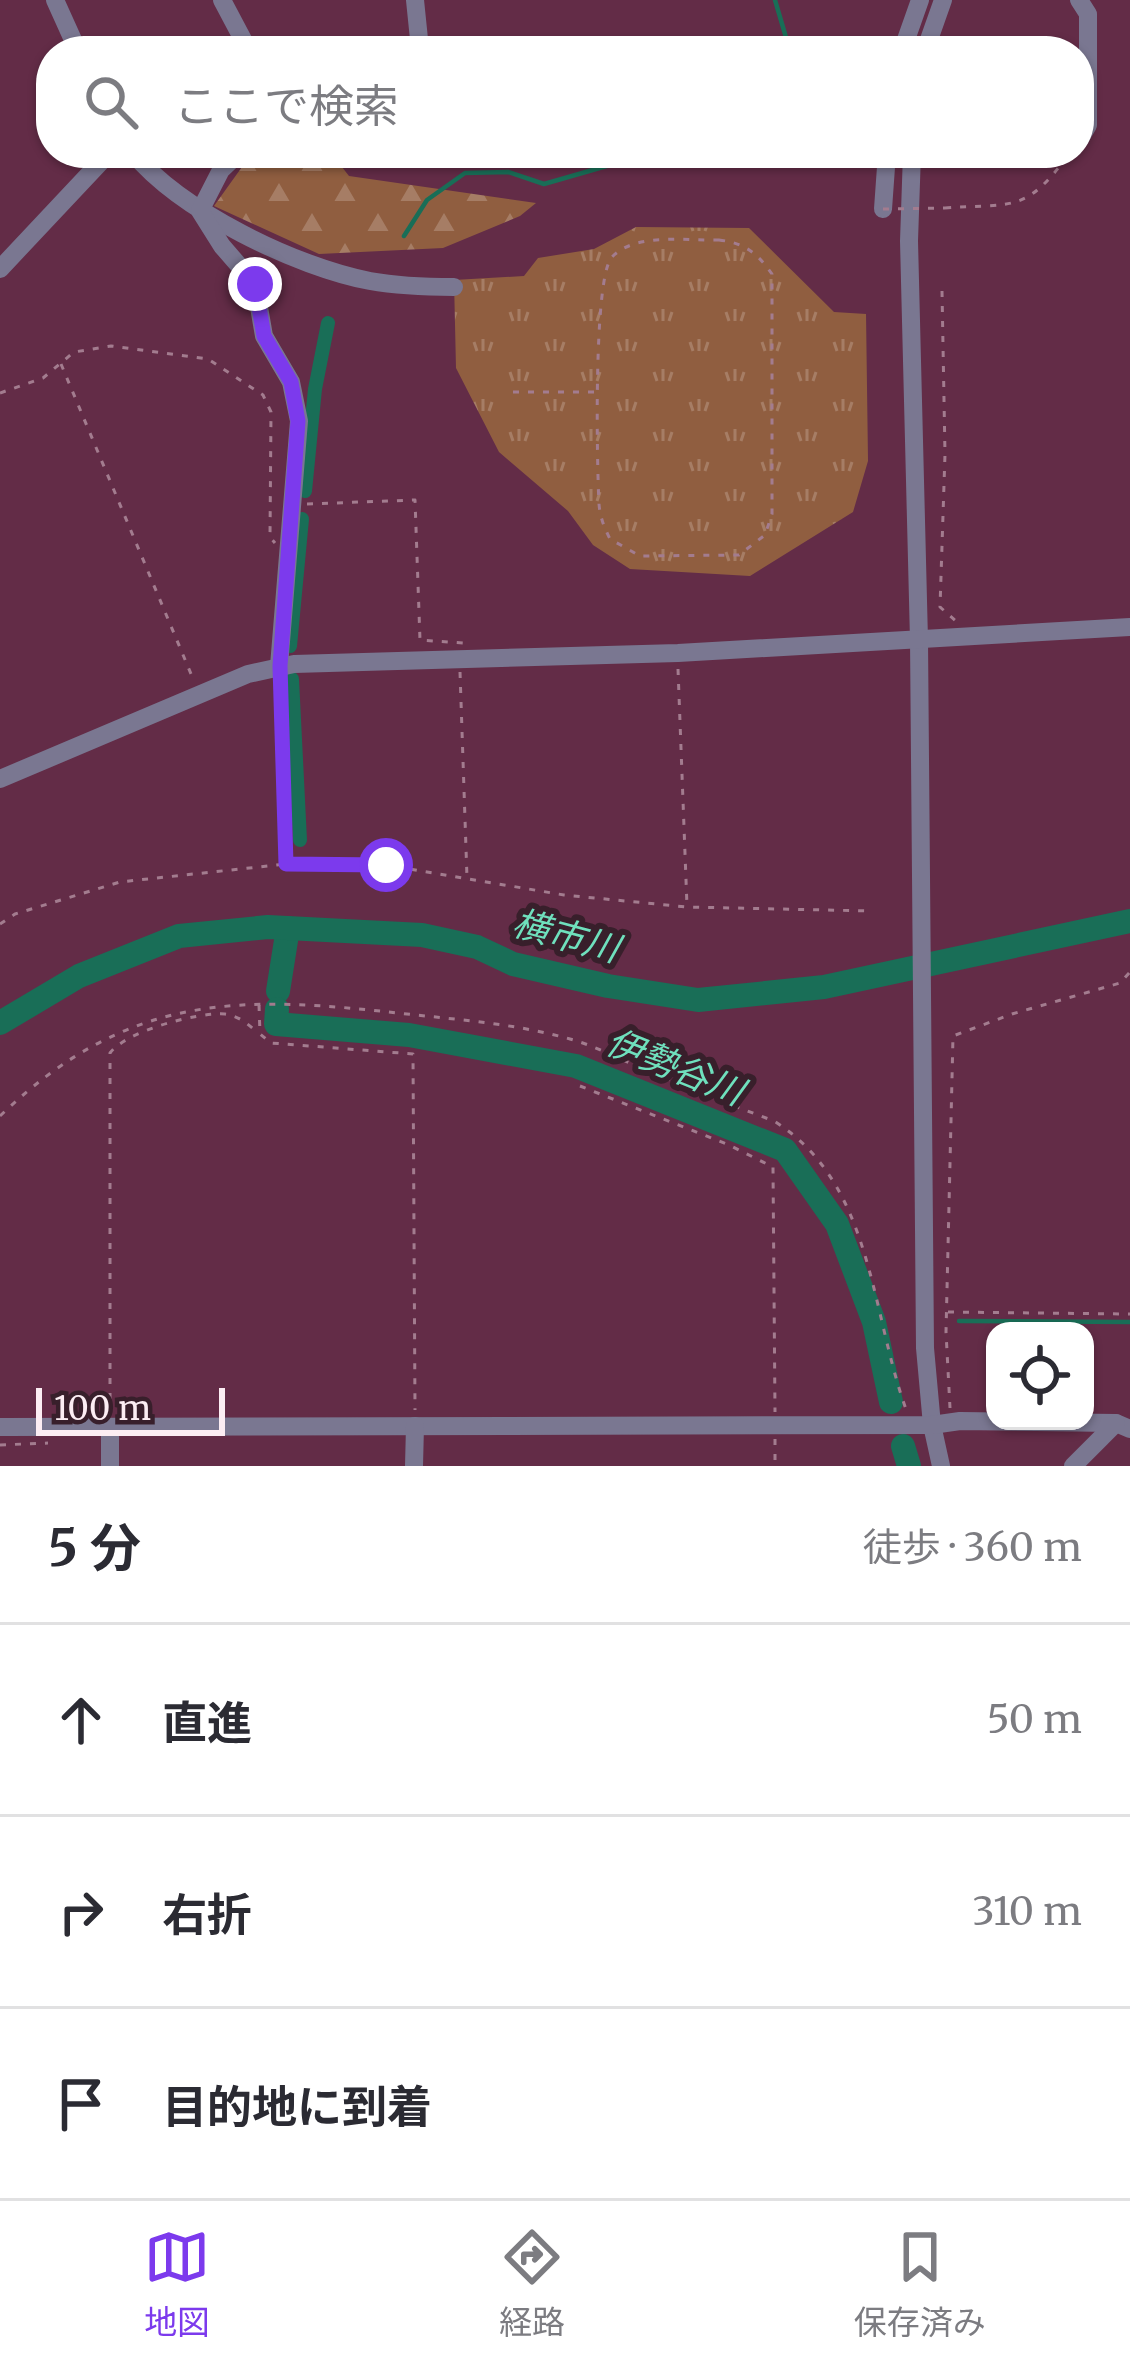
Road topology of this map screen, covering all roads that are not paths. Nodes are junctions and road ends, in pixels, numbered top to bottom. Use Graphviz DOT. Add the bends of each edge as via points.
graph roads {
  1 [pos="55,0"];
  2 [pos="416,0"];
  3 [pos="920,0"];
  4 [pos="943,0"];
  5 [pos="1079,0"];
  6 [pos="229,4"];
  7 [pos="71,36"];
  8 [pos="243,36"];
  9 [pos="419,36"];
  10 [pos="907,36"];
  11 [pos="930,36"];
  12 [pos="1088,36"];
  13 [pos="95,168"];
  14 [pos="148,168"];
  15 [pos="223,168"];
  16 [pos="886,168"];
  17 [pos="912,168"];
  18 [pos="883,209"];
  19 [pos="200,211"];
  20 [pos="0,269"];
  21 [pos="454,287"];
  22 [pos="1130,628"];
  23 [pos="919,640"];
  24 [pos="280,666"];
  25 [pos="0,779"];
  26 [pos="932,1424"];
  27 [pos="416,1426"];
  28 [pos="1123,1426"];
  29 [pos="0,1427"];
  30 [pos="110,1427"];
  31 [pos="110,1466"];
  32 [pos="415,1466"];
  33 [pos="941,1466"];
  34 [pos="1073,1466"];
  1 -- 7 [label="street"];
  2 -- 9 [label="street"];
  3 -- 10 [label="street"];
  4 -- 11 [label="street"];
  5 -- 12 [label="street"];
  6 -- 8 [label="street"];
  13 -- 20 [label="street"];
  14 -- 19 [label="street"];
  15 -- 19 [label="street"];
  16 -- 18 [label="street"];
  17 -- 23 [label="street"];
  19 -- 21 [label="street" via="366,280"];
  19 -- 24 [label="street" via="255,284 264,336 297,399"];
  22 -- 23 [label="street"];
  23 -- 24 [label="street" via="678,653 464,650"];
  23 -- 26 [label="street"];
  24 -- 25 [label="street"];
  26 -- 27 [label="street"];
  26 -- 28 [label="street"];
  26 -- 33 [label="street"];
  27 -- 30 [label="street"];
  27 -- 32 [label="street"];
  28 -- 34 [label="street"];
  29 -- 30 [label="street"];
  30 -- 31 [label="street"];
}
